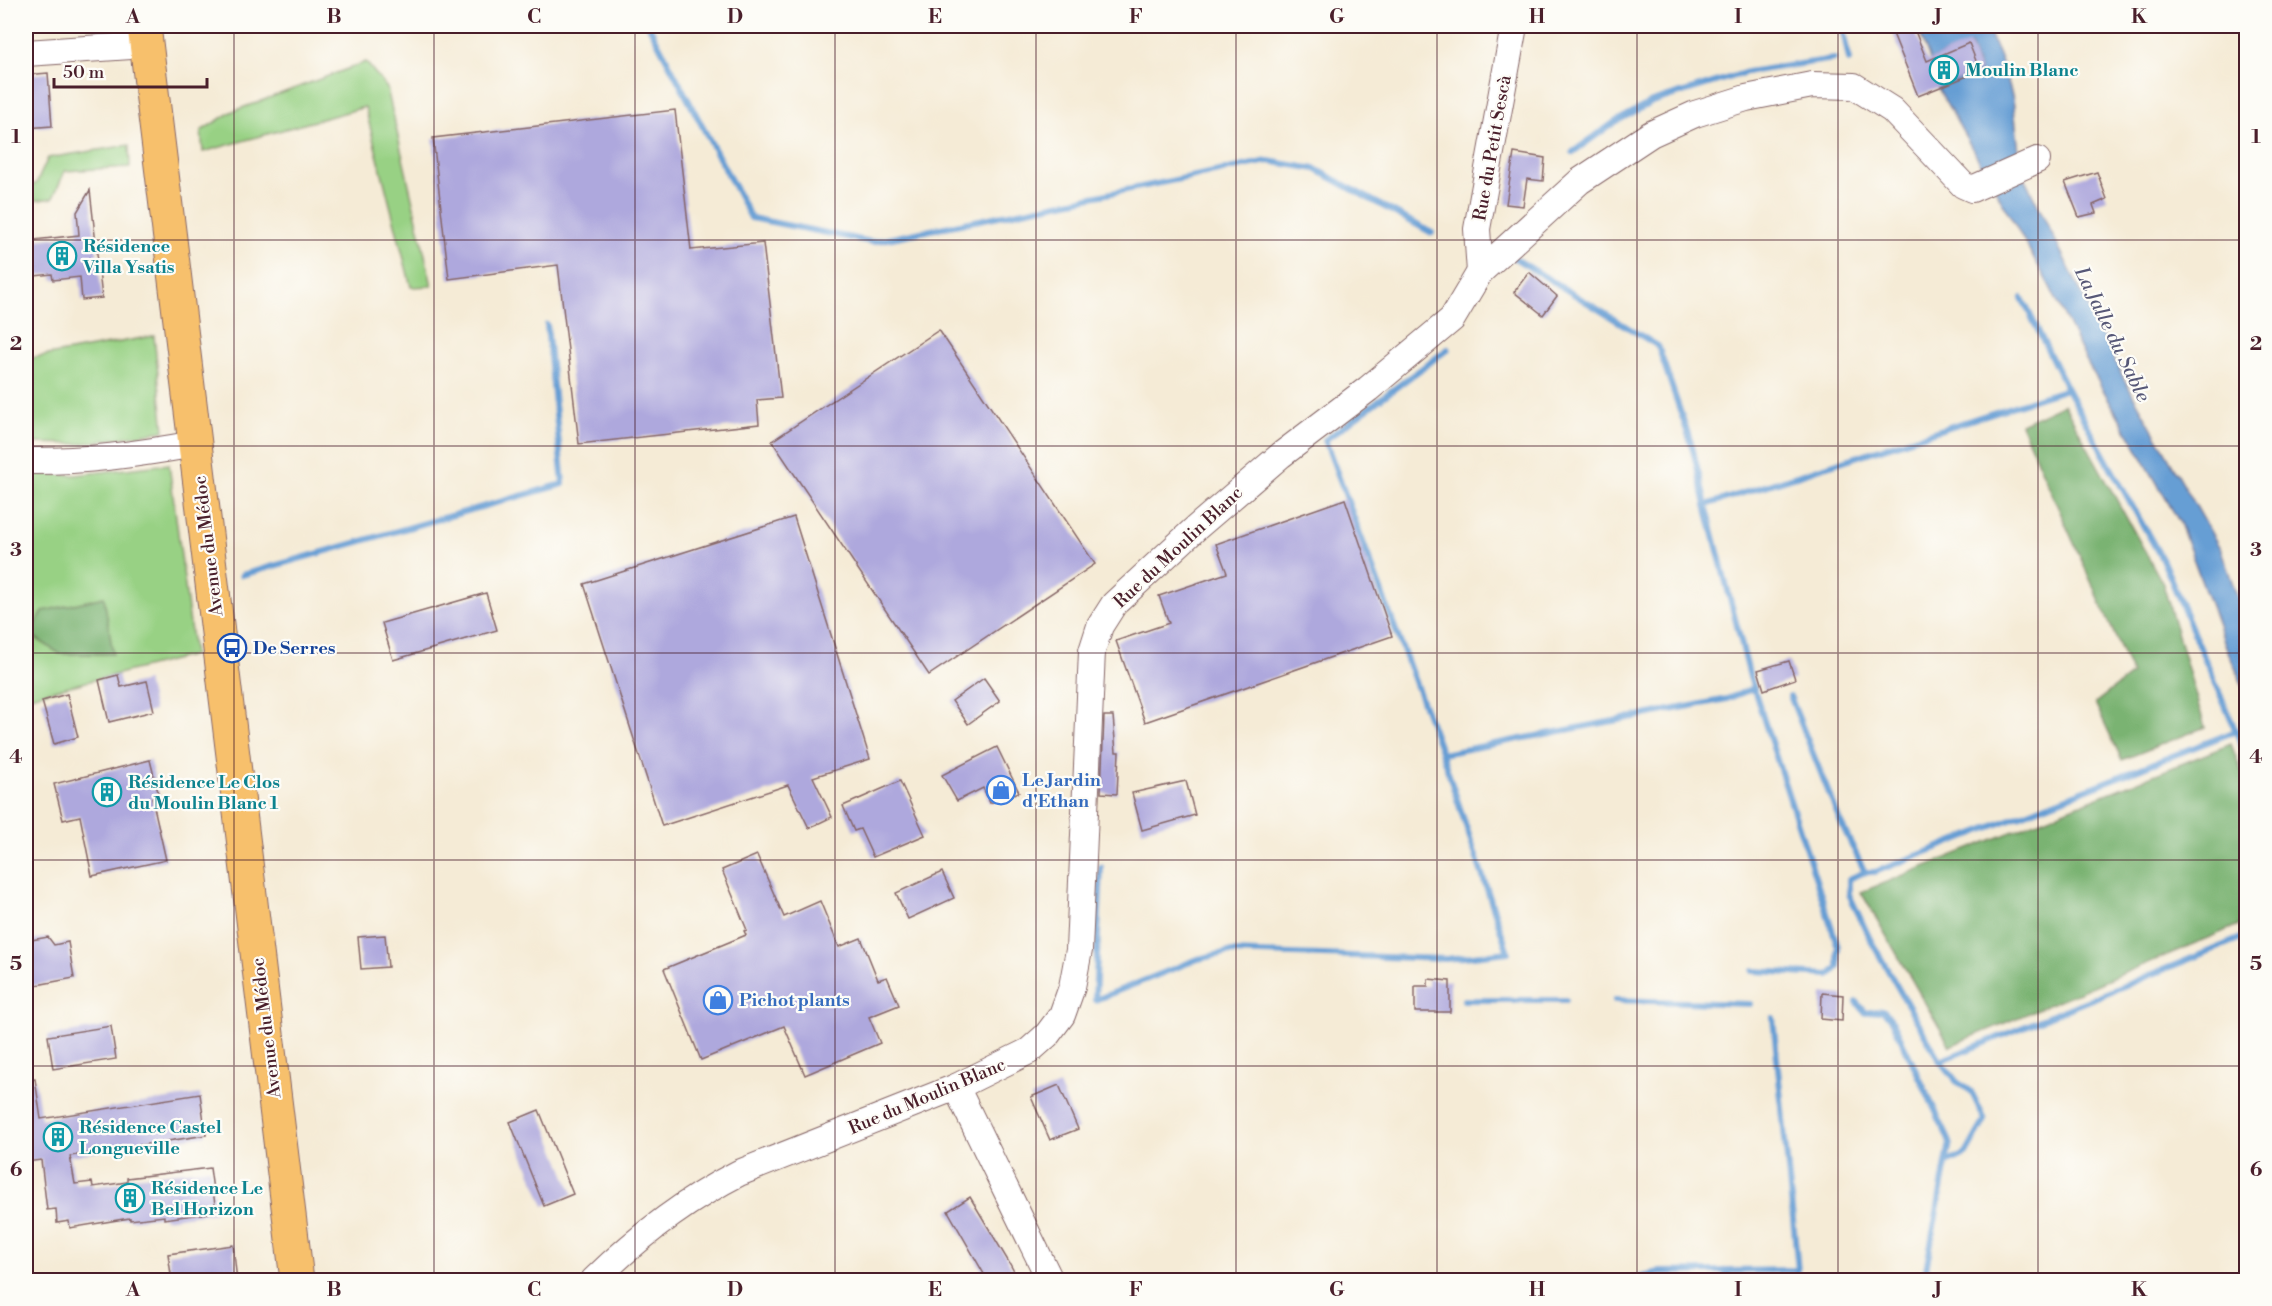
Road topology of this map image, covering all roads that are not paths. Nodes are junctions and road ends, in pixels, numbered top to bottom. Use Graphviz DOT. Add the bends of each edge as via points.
graph roads {
  1 [pos="1514,26"];
  2 [pos="145,35"];
  3 [pos="26,53"];
  4 [pos="2037,160"];
  5 [pos="1480,272"];
  6 [pos="195,444"];
  7 [pos="26,461"];
  8 [pos="956,1087"];
  9 [pos="297,1281"];
  10 [pos="594,1281"];
  11 [pos="1050,1281"];
  1 -- 5 [label="street, Rue du Petit Sescà" via="1477,228"];
  2 -- 3 [label="street"];
  2 -- 6 [label="main road, Avenue du Médoc"];
  4 -- 5 [label="street, Rue du Moulin Blanc" via="1972,189 1963,185 1892,110 1871,94 1854,86 1796,87 1695,114 1651,134 1580,181"];
  5 -- 8 [label="street, Rue du Moulin Blanc" via="1452,319 1281,455 1114,603 1100,626 1092,651 1086,728 1082,911 1072,987 1062,1015 1029,1051"];
  6 -- 7 [label="street" via="64,462"];
  6 -- 9 [label="main road, Avenue du Médoc"];
  8 -- 10 [label="street, Rue du Moulin Blanc" via="714,1186 631,1243"];
  8 -- 11 [label="street"];
}
